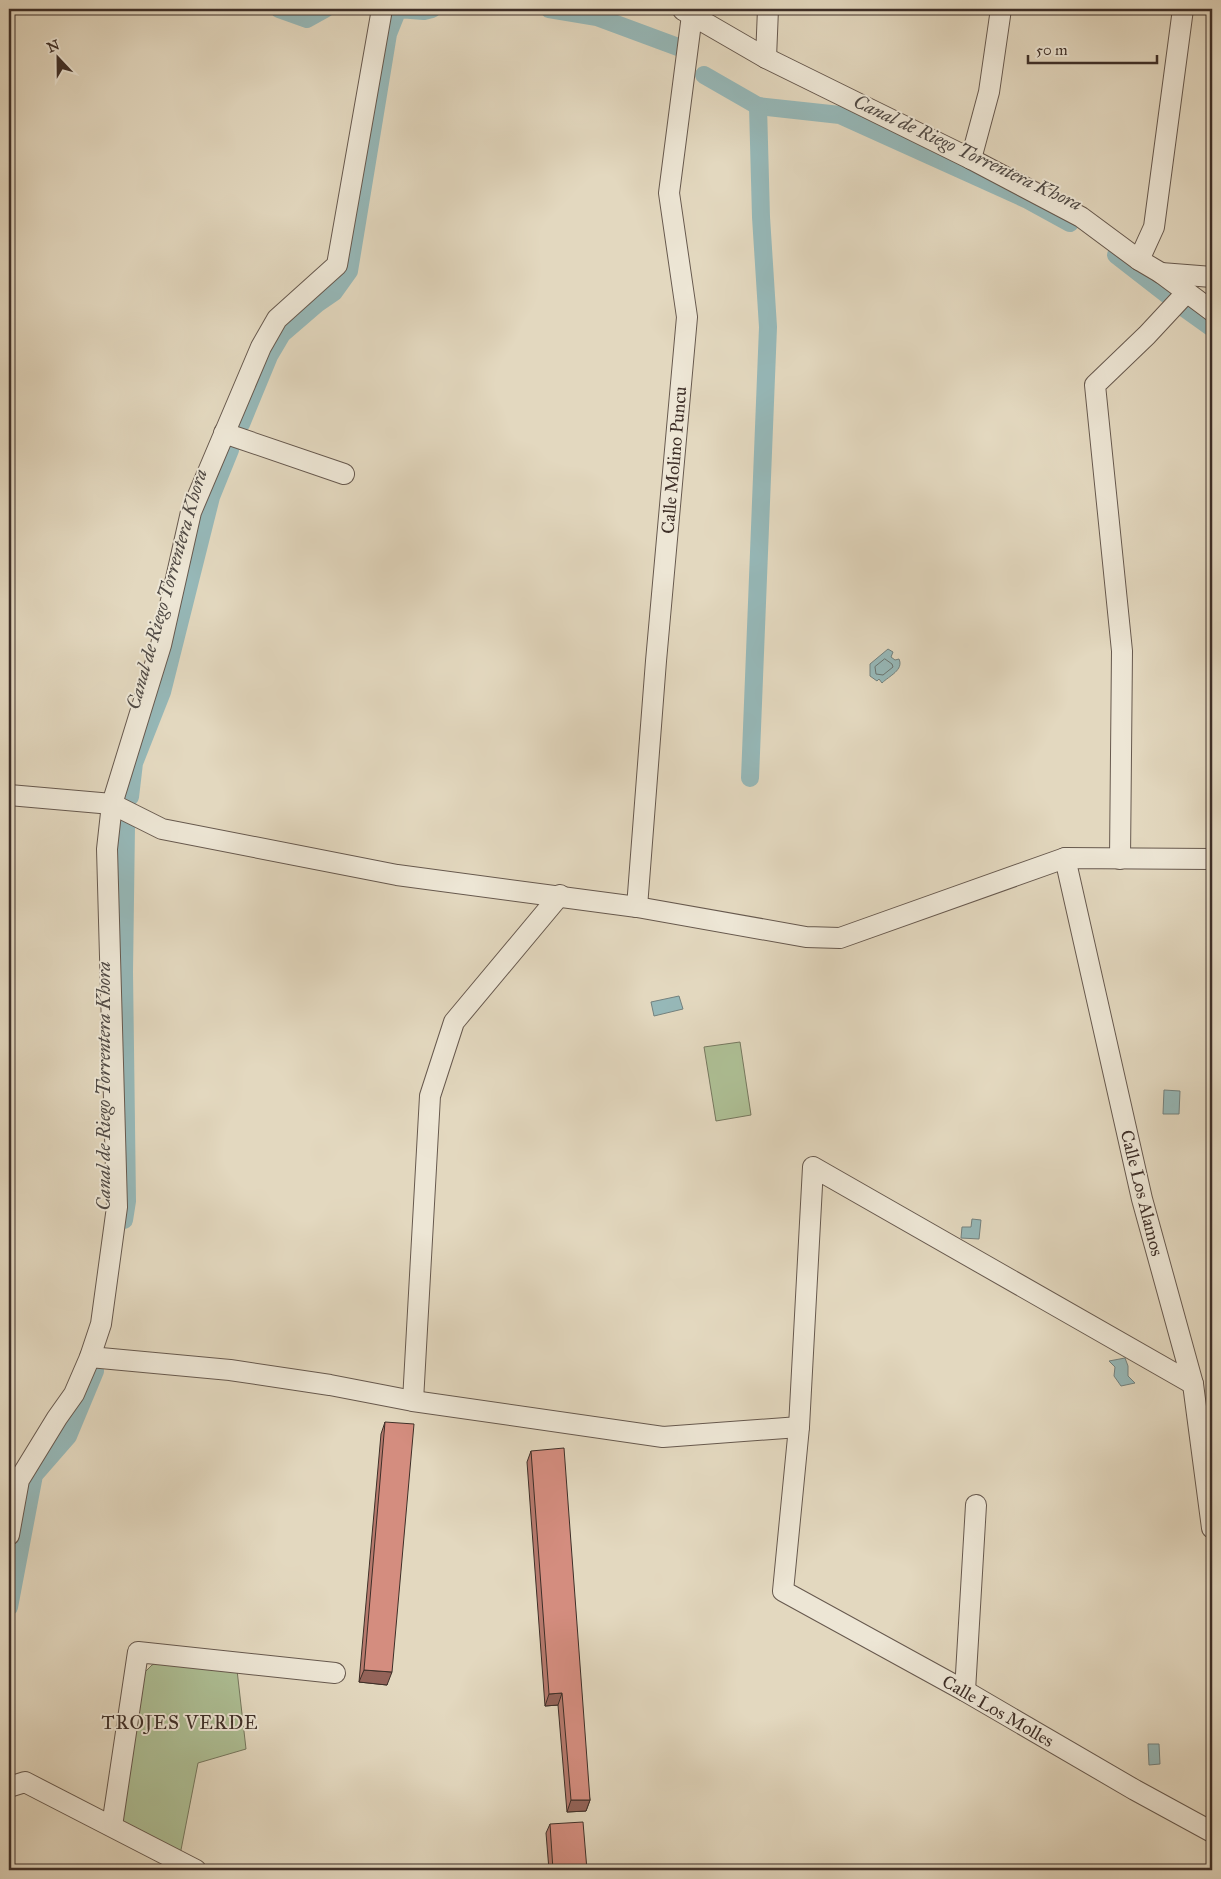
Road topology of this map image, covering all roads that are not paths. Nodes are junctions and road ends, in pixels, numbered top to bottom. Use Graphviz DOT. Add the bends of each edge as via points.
graph roads {
  1 [pos="382,9"];
  2 [pos="768,9"];
  3 [pos="1001,9"];
  4 [pos="1183,9"];
  5 [pos="686,12"];
  6 [pos="766,58"];
  7 [pos="971,159"];
  8 [pos="1139,260"];
  9 [pos="1161,273"];
  10 [pos="1212,277"];
  11 [pos="1187,292"];
  12 [pos="1212,311"];
  13 [pos="224,433"];
  14 [pos="344,474"];
  15 [pos="9,795"];
  16 [pos="112,804"];
  17 [pos="1065,858"];
  18 [pos="1120,859"];
  19 [pos="1212,859"];
  20 [pos="560,895"];
  21 [pos="637,907"];
  22 [pos="90,1357"];
  23 [pos="1193,1384"];
  24 [pos="413,1401"];
  25 [pos="799,1427"];
  26 [pos="976,1505"];
  27 [pos="1212,1528"];
  28 [pos="9,1535"];
  29 [pos="335,1673"];
  30 [pos="965,1691"];
  31 [pos="9,1787"];
  32 [pos="112,1826"];
  33 [pos="1212,1832"];
  34 [pos="196,1870"];
  1 -- 13 [label="street" via="337,265 277,319 261,347"];
  2 -- 6 [label="street"];
  3 -- 7 [label="street" via="989,92"];
  4 -- 8 [label="street" via="1154,227"];
  5 -- 6 [label="street"];
  5 -- 21 [label="street, Calle Molino Puncu" via="669,193 687,317"];
  6 -- 7 [label="street"];
  7 -- 8 [label="street" via="1081,217"];
  8 -- 9 [label="street"];
  9 -- 10 [label="street"];
  9 -- 11 [label="street"];
  11 -- 12 [label="street"];
  11 -- 18 [label="street" via="1095,385 1122,652"];
  13 -- 14 [label="street"];
  13 -- 16 [label="street" via="191,512 161,645"];
  15 -- 16 [label="street"];
  16 -- 20 [label="street" via="162,829 396,875"];
  16 -- 22 [label="street" via="107,849 117,1207 101,1324"];
  17 -- 18 [label="street"];
  17 -- 21 [label="street" via="840,938 806,937"];
  17 -- 23 [label="street, Calle Los Alamos" via="1142,1199"];
  18 -- 19 [label="street"];
  20 -- 21 [label="street"];
  20 -- 24 [label="street" via="454,1022 430,1096"];
  22 -- 24 [label="street" via="230,1370"];
  22 -- 28 [label="street" via="74,1394 19,1480"];
  23 -- 25 [label="street" via="813,1168"];
  23 -- 27 [label="street, Calle Los Alamos"];
  24 -- 25 [label="street" via="663,1437"];
  25 -- 30 [label="street, Calle Los Molles" via="783,1591"];
  26 -- 30 [label="street"];
  29 -- 32 [label="street" via="138,1652"];
  30 -- 33 [label="street, Calle Los Molles"];
  31 -- 32 [label="street" via="25,1782"];
  32 -- 34 [label="street"];
}
